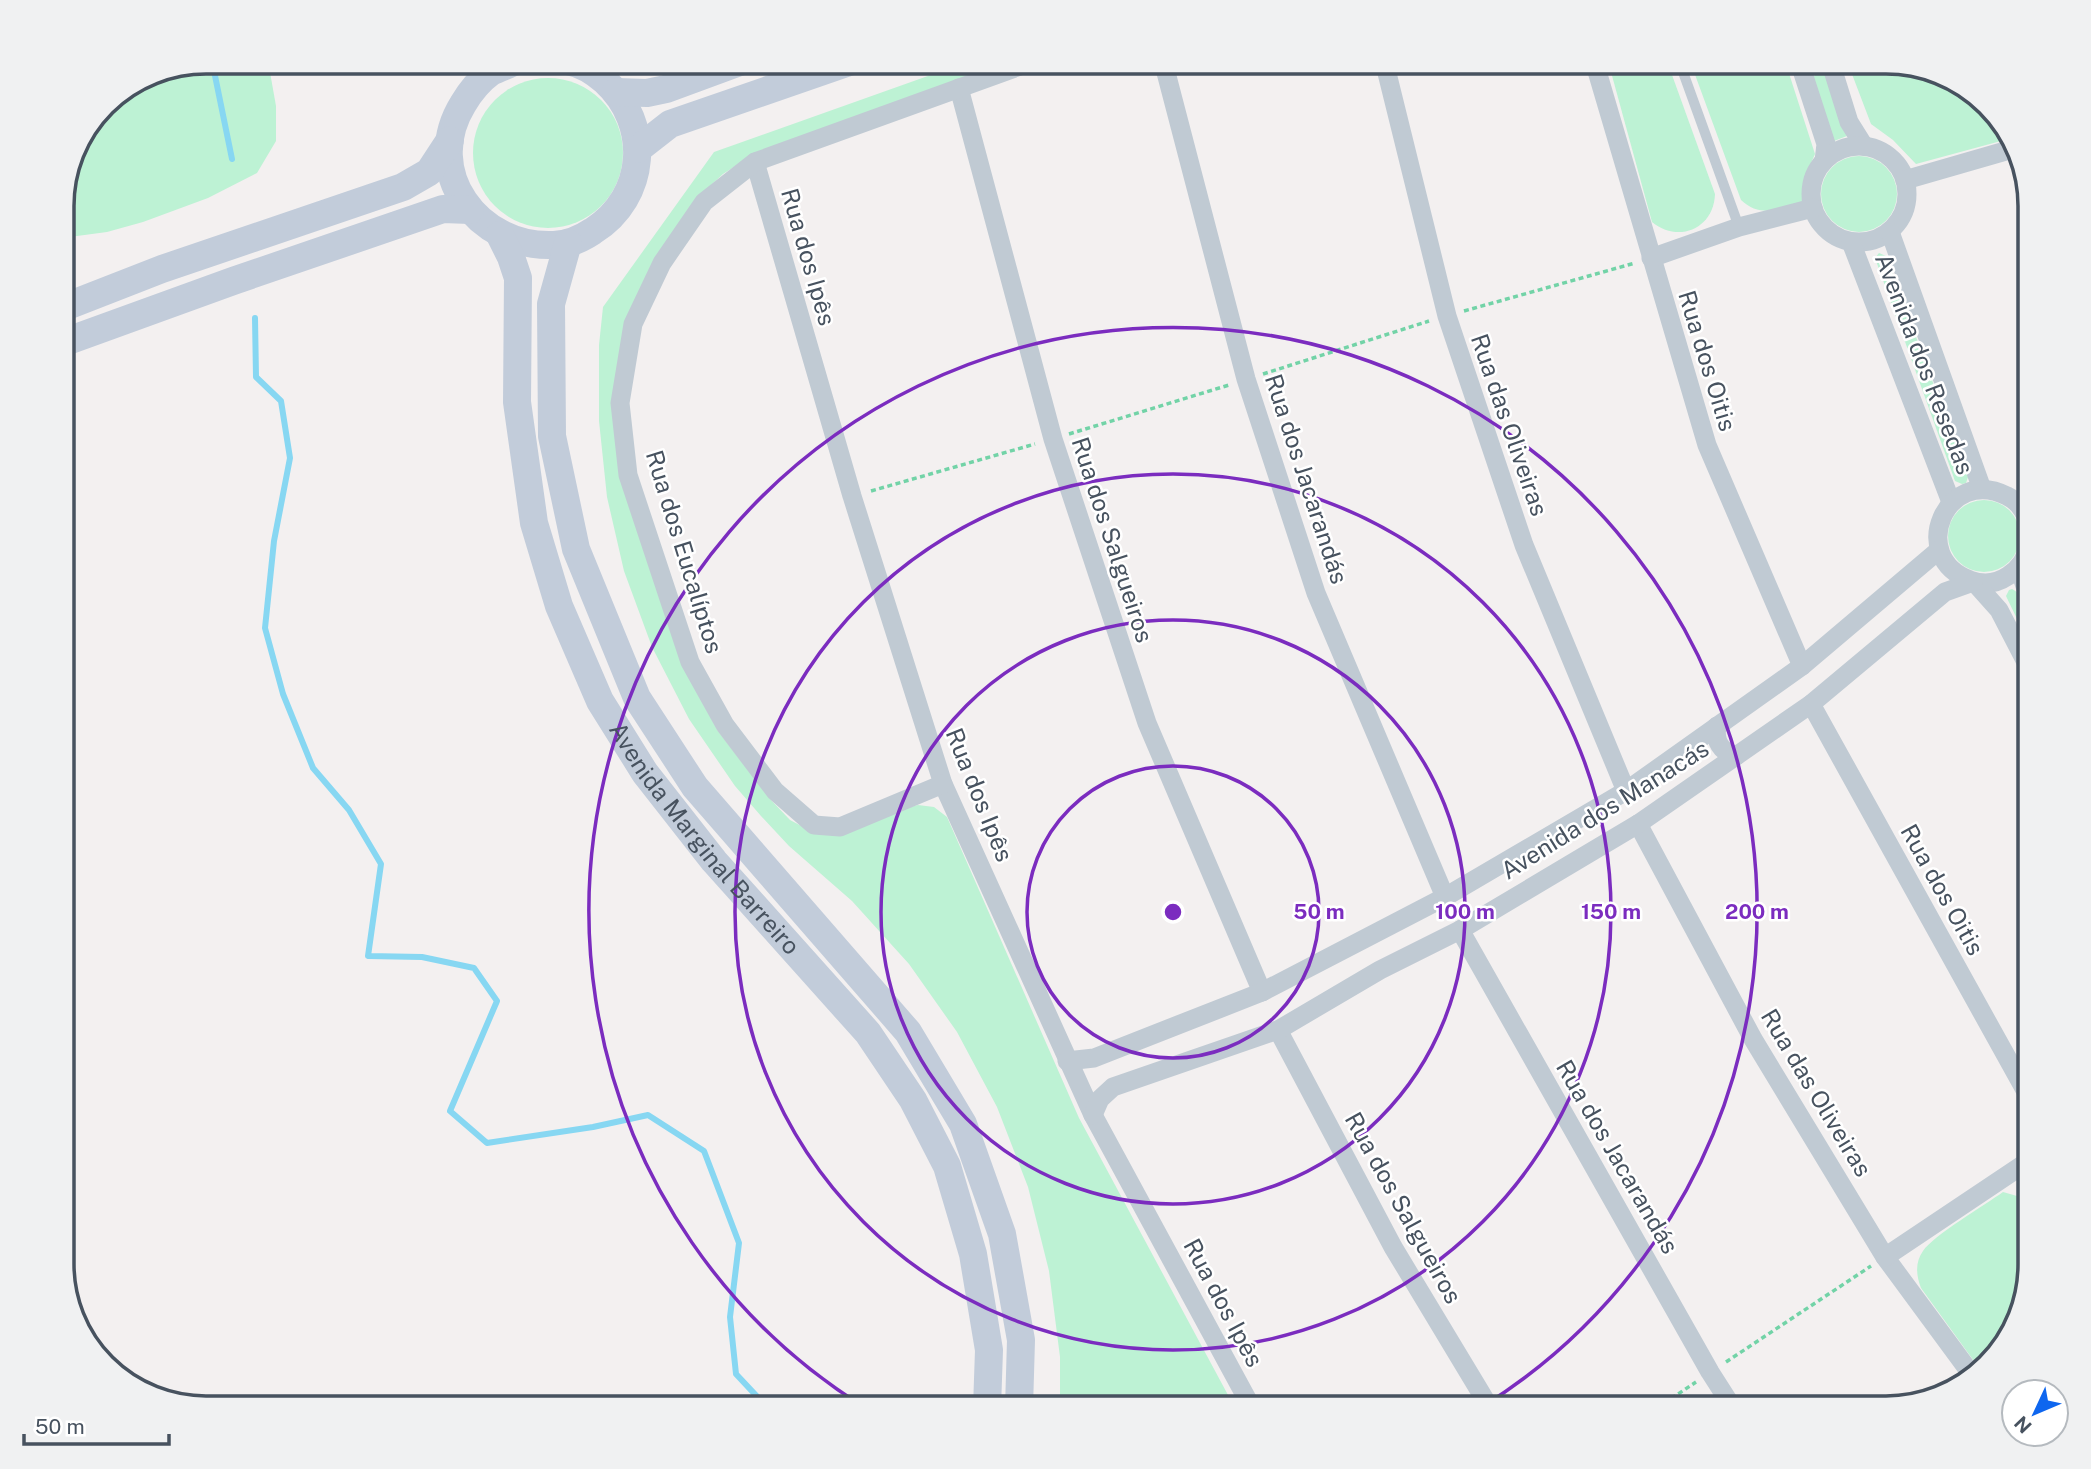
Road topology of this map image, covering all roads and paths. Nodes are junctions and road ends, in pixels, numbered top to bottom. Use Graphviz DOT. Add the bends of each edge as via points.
graph roads {
  1 [pos="490,74"];
  2 [pos="597,74"];
  3 [pos="707,74"];
  4 [pos="814,74"];
  5 [pos="998,74"];
  6 [pos="1166,74"];
  7 [pos="1387,74"];
  8 [pos="1598,74"];
  9 [pos="1684,74"];
  10 [pos="1803,74"];
  11 [pos="1834,74"];
  12 [pos="960,88"];
  13 [pos="616,92"];
  14 [pos="450,140"];
  15 [pos="1864,146"];
  16 [pos="638,149"];
  17 [pos="2006,151"];
  18 [pos="1824,161"];
  19 [pos="755,162"];
  20 [pos="1905,180"];
  21 [pos="1813,208"];
  22 [pos="470,210"];
  23 [pos="1739,227"];
  24 [pos="1890,232"];
  25 [pos="500,235"];
  26 [pos="1852,242"];
  27 [pos="568,243"];
  28 [pos="1651,258"];
  29 [pos="74,302"];
  30 [pos="74,339"];
  31 [pos="1982,489"];
  32 [pos="1951,502"];
  33 [pos="2018,505"];
  34 [pos="1939,550"];
  35 [pos="2018,569"];
  36 [pos="1973,582"];
  37 [pos="2018,647"];
  38 [pos="1802,666"];
  39 [pos="1811,704"];
  40 [pos="1717,726"];
  41 [pos="1736,756"];
  42 [pos="943,784"];
  43 [pos="1626,791"];
  44 [pos="1638,824"];
  45 [pos="1535,843"];
  46 [pos="1551,874"];
  47 [pos="1445,897"];
  48 [pos="1460,930"];
  49 [pos="1360,941"];
  50 [pos="1380,971"];
  51 [pos="1262,992"];
  52 [pos="1278,1030"];
  53 [pos="1067,1061"];
  54 [pos="2018,1077"];
  55 [pos="1093,1115"];
  56 [pos="2018,1168"];
  57 [pos="1885,1257"];
  58 [pos="1967,1368"];
  59 [pos="1710,1372"];
  60 [pos="987,1396"];
  61 [pos="1019,1396"];
  62 [pos="1245,1396"];
  63 [pos="1483,1396"];
  64 [pos="1675,1396"];
  65 [pos="1725,1396"];
  1 -- 14 [label="street" via="471,91 457,114"];
  2 -- 13 [label="street"];
  3 -- 13 [label="street" via="647,93"];
  4 -- 16 [label="street" via="670,124"];
  5 -- 12 [label="street, Rua dos Eucalíptos"];
  6 -- 47 [label="street, Rua dos Jacarandás" via="1247,379 1316,593"];
  7 -- 43 [label="street, Rua das Oliveiras" via="1447,316 1524,545"];
  8 -- 28 [label="street, Rua dos Oitis"];
  9 -- 23 [label="lane"];
  10 -- 18 [label="street" via="1826,144"];
  11 -- 15 [label="street" via="1849,122"];
  12 -- 19 [label="street, Rua dos Eucalíptos"];
  12 -- 51 [label="street, Rua dos Salgueiros" via="1053,439 1143,710"];
  13 -- 16 [label="street" via="632,119"];
  14 -- 22 [label="street" via="450,165"];
  14 -- 29 [label="street" via="429,172 403,187"];
  15 -- 18 [label="street" via="1835,152"];
  15 -- 20 [label="street" via="1889,157"];
  16 -- 27 [label="street" via="635,177 624,202 606,223"];
  17 -- 20 [label="street"];
  18 -- 21 [label="street" via="1811,191"];
  19 -- 42 [label="street, Rua dos Ipês" via="852,496"];
  19 -- 42 [label="street, Rua dos Eucalíptos" via="704,202 662,263 633,324 620,403 628,475 690,662 725,725 775,791 814,825 840,827"];
  20 -- 24 [label="street" via="1906,208"];
  21 -- 23 [label="street"];
  21 -- 26 [label="street" via="1827,231"];
  22 -- 25 [label="street"];
  22 -- 30 [label="street" via="443,209"];
  23 -- 28 [label="street"];
  24 -- 26 [label="street" via="1878,239"];
  24 -- 31 [label="street, Avenida dos Resedas"];
  25 -- 27 [label="street" via="527,244"];
  25 -- 60 [label="street, Avenida Marginal Barreiro" via="518,278 517,402 534,523 559,606 600,701 645,773 714,861 868,1033 913,1100 947,1166 973,1254 989,1350"];
  26 -- 32 [label="street, Avenida dos Resedas"];
  27 -- 61 [label="street, Avenida Marginal Barreiro" via="551,304 552,436 576,549 637,698 695,787 908,1032 962,1124 1002,1234 1021,1340"];
  28 -- 38 [label="street, Rua dos Oitis" via="1707,445"];
  31 -- 32 [label="street"];
  31 -- 33 [label="street" via="1998,491"];
  32 -- 34 [label="street" via="1938,524"];
  34 -- 36 [label="street" via="1958,575"];
  34 -- 38 [label="street, Avenida dos Manacás"];
  35 -- 36 [label="street, Avenida dos Manacás" via="1998,581"];
  36 -- 37 [label="street" via="1999,610"];
  36 -- 39 [label="street, Avenida dos Manacás" via="1945,592"];
  38 -- 40 [label="street, Avenida dos Manacás"];
  39 -- 41 [label="street, Avenida dos Manacás"];
  39 -- 54 [label="street, Rua dos Oitis"];
  40 -- 41 [label="street" via="1719,746"];
  40 -- 43 [label="street, Avenida dos Manacás"];
  41 -- 44 [label="street, Avenida dos Manacás"];
  42 -- 53 [label="street, Rua dos Ipês"];
  43 -- 45 [label="street, Avenida dos Manacás"];
  44 -- 46 [label="street, Avenida dos Manacás"];
  44 -- 57 [label="street, Rua das Oliveiras" via="1754,1039"];
  45 -- 46 [label="street" via="1548,856"];
  45 -- 47 [label="street, Avenida dos Manacás"];
  46 -- 48 [label="street, Avenida dos Manacás"];
  47 -- 49 [label="street, Avenida dos Manacás"];
  48 -- 50 [label="street, Avenida dos Manacás"];
  48 -- 59 [label="street, Rua dos Jacarandás"];
  49 -- 50 [label="street" via="1364,958"];
  49 -- 51 [label="street, Avenida dos Manacás"];
  50 -- 52 [label="street, Avenida dos Manacás"];
  51 -- 53 [label="street, Avenida dos Manacás" via="1094,1058"];
  52 -- 55 [label="street, Avenida dos Manacás" via="1113,1087 1100,1099"];
  52 -- 63 [label="street, Rua dos Salgueiros" via="1393,1247"];
  53 -- 55 [label="street, Rua dos Ipês"];
  55 -- 62 [label="street, Rua dos Ipês"];
  56 -- 57 [label="street"];
  57 -- 58 [label="street, Rua das Oliveiras"];
  57 -- 59 [label="path"];
  59 -- 64 [label="path"];
  59 -- 65 [label="street, Rua dos Jacarandás"];
}
